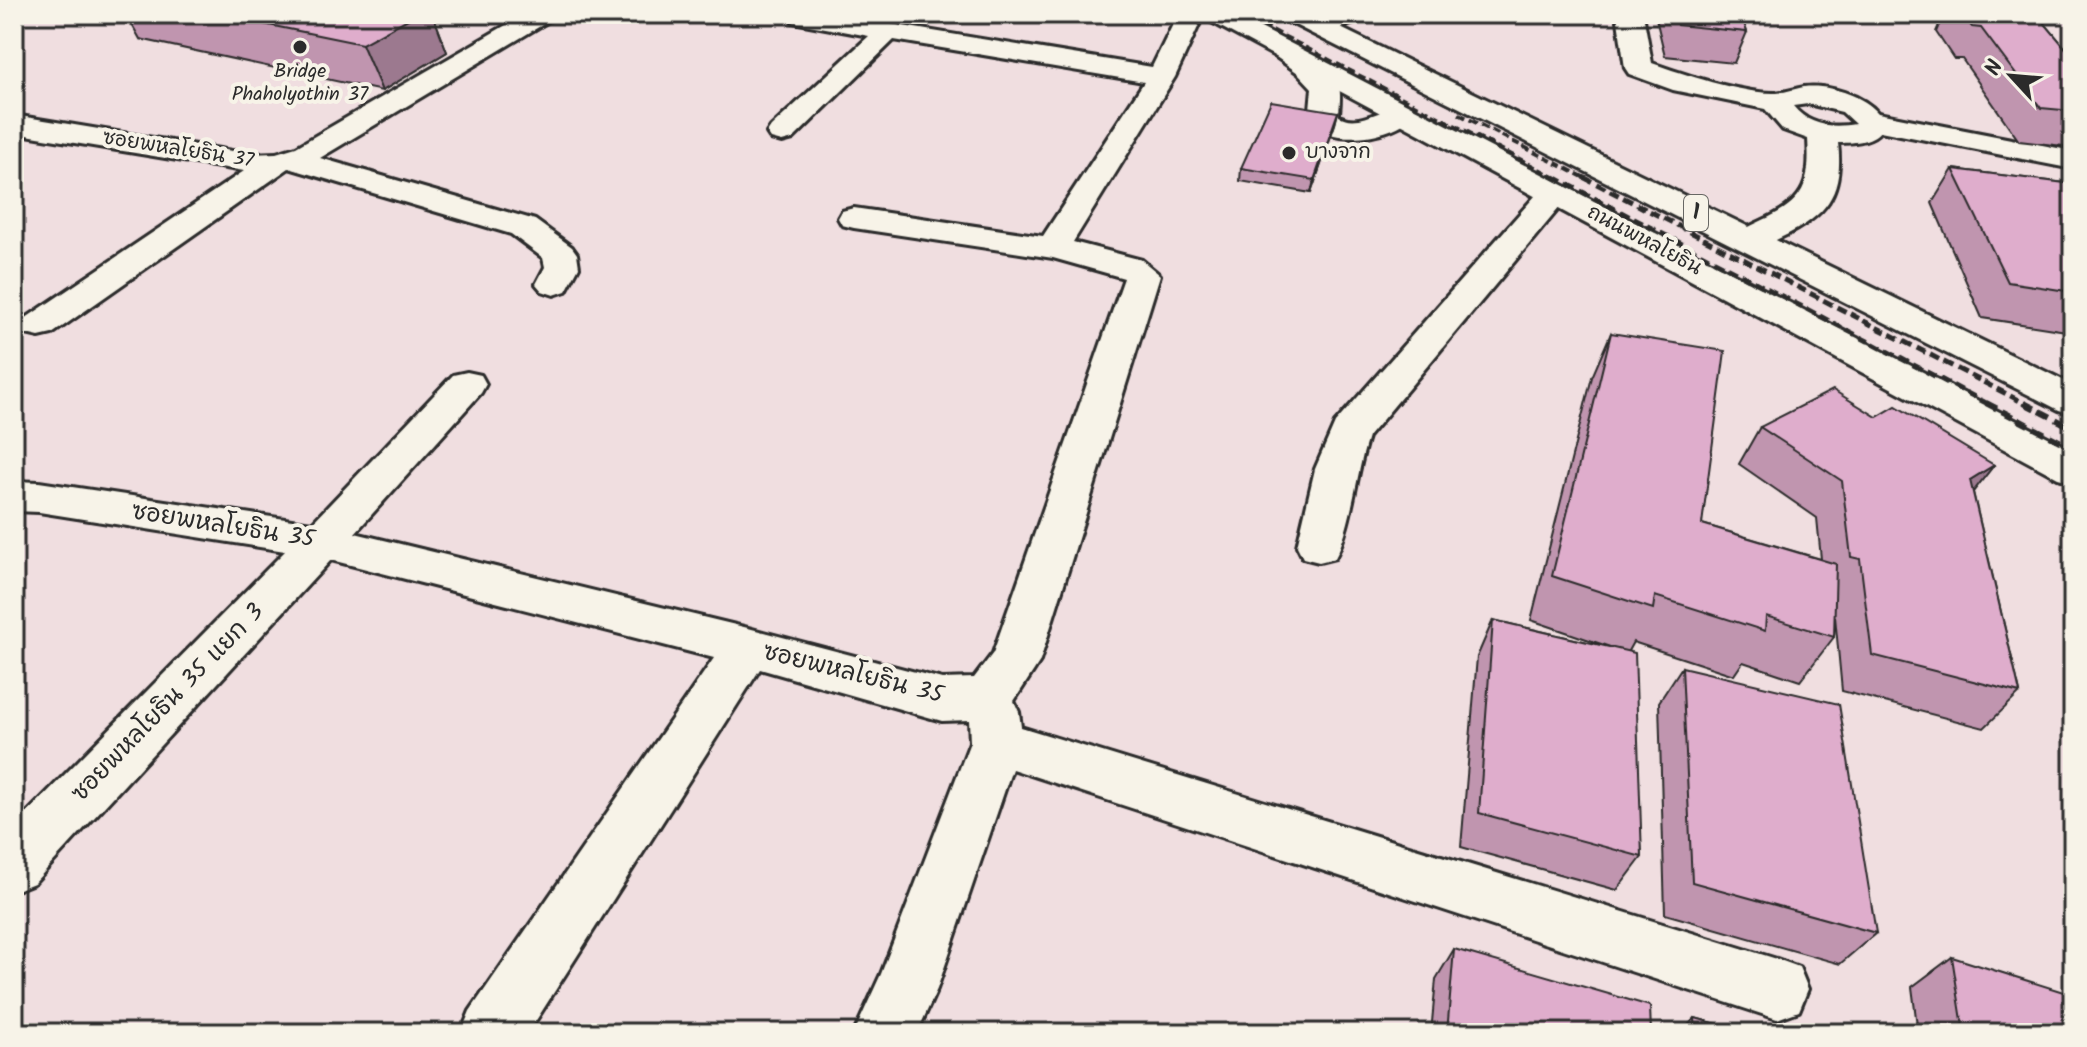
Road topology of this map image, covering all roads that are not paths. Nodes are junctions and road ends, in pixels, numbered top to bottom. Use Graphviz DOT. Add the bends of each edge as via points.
graph roads {
  1 [pos="543,14"];
  2 [pos="1191,14"];
  3 [pos="1215,14"];
  4 [pos="1358,14"];
  5 [pos="1630,14"];
  6 [pos="802,17"];
  7 [pos="1305,21"];
  8 [pos="888,32"];
  9 [pos="1277,48"];
  10 [pos="1161,77"];
  11 [pos="1780,103"];
  12 [pos="1401,113"];
  13 [pos="1868,120"];
  14 [pos="14,124"];
  15 [pos="782,133"];
  16 [pos="1822,133"];
  17 [pos="2073,160"];
  18 [pos="284,161"];
  19 [pos="1554,194"];
  20 [pos="854,218"];
  21 [pos="1750,239"];
  22 [pos="1054,248"];
  23 [pos="554,284"];
  24 [pos="39,326"];
  25 [pos="467,384"];
  26 [pos="2073,401"];
  27 [pos="2073,468"];
  28 [pos="14,496"];
  29 [pos="322,541"];
  30 [pos="1319,546"];
  31 [pos="748,647"];
  32 [pos="994,717"];
  33 [pos="14,865"];
  34 [pos="1777,989"];
  35 [pos="492,1033"];
  36 [pos="885,1033"];
  1 -- 18 [label="street, ซอยพหลโยธิน 37" via="307,153"];
  2 -- 10 [label="street"];
  3 -- 9 [label="street, ถนนพหลโยธิน"];
  4 -- 7 [label="street"];
  5 -- 11 [label="street" via="1639,68 1683,84"];
  6 -- 8 [label="street"];
  7 -- 21 [label="street, ถนนพหลโยธิน / 1"];
  8 -- 10 [label="street"];
  8 -- 15 [label="street"];
  9 -- 12 [label="street, ถนนพหลโยธิน"];
  9 -- 12 [label="street" via="1308,67 1326,87 1323,111 1330,125 1367,128"];
  10 -- 22 [label="street"];
  11 -- 13 [label="street" via="1792,96 1825,97 1857,109"];
  11 -- 16 [label="street" via="1781,114 1790,121"];
  12 -- 19 [label="street, ถนนพหลโยธิน"];
  13 -- 16 [label="street" via="1866,130 1856,134"];
  13 -- 17 [label="street"];
  14 -- 18 [label="street, ซอยพหลโยธิน 37" via="250,163"];
  16 -- 21 [label="street" via="1826,159 1818,194 1803,215"];
  18 -- 23 [label="street" via="523,227 560,254 562,267"];
  18 -- 24 [label="street"];
  19 -- 27 [label="street, ถนนพหลโยธิน"];
  19 -- 30 [label="street" via="1349,433"];
  20 -- 22 [label="street"];
  21 -- 26 [label="street, ถนนพหลโยธิน / 1"];
  22 -- 32 [label="street" via="1143,275"];
  25 -- 29 [label="street, ซอยพหลโยธิน 35 แยก 3"];
  28 -- 29 [label="street, ซอยพหลโยธิน 35"];
  29 -- 31 [label="street, ซอยพหลโยธิน 35"];
  29 -- 33 [label="street, ซอยพหลโยธิน 35 แยก 3"];
  31 -- 32 [label="street, ซอยพหลโยธิน 35" via="942,700 978,699"];
  31 -- 35 [label="street"];
  32 -- 34 [label="street"];
  32 -- 36 [label="street" via="906,989"];
}
